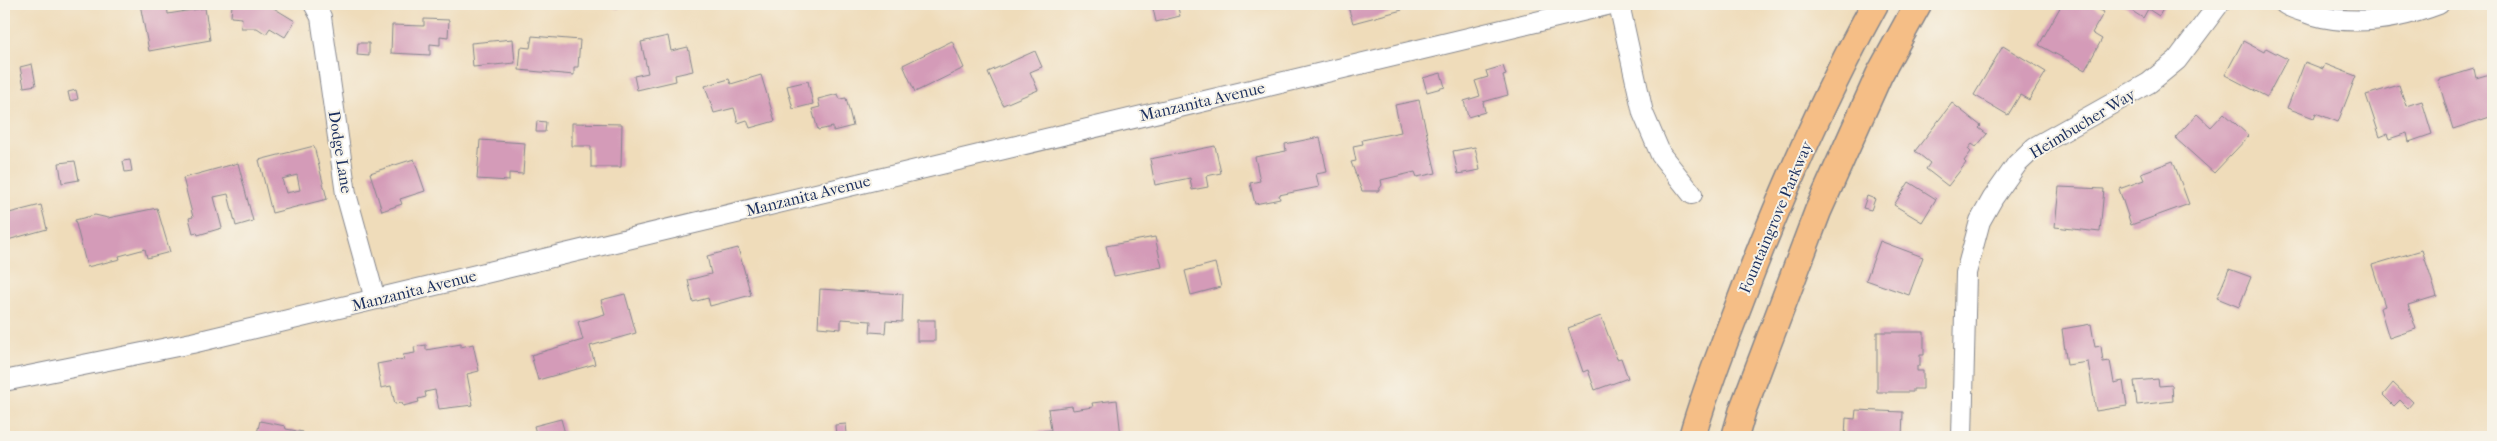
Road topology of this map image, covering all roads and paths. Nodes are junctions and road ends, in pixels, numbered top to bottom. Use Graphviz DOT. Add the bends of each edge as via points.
graph roads {
  1 [pos="314,4"];
  2 [pos="1611,4"];
  3 [pos="1619,4"];
  4 [pos="1875,4"];
  5 [pos="1918,4"];
  6 [pos="2219,4"];
  7 [pos="2285,4"];
  8 [pos="2439,4"];
  9 [pos="1692,194"];
  10 [pos="375,300"];
  11 [pos="4,381"];
  12 [pos="1692,437"];
  13 [pos="1735,437"];
  14 [pos="1962,437"];
  1 -- 10 [label="street, Dodge Lane" via="321,17 346,194"];
  2 -- 10 [label="street, Manzanita Avenue"];
  3 -- 9 [label="street" via="1643,113 1661,154"];
  4 -- 12 [label="main road, Fountaingrove Parkway" via="1846,56 1781,196 1703,399"];
  5 -- 13 [label="main road" via="1879,75 1818,211"];
  6 -- 14 [label="street, Heimbucher Way" via="2177,60 2149,83 2035,147 2017,164 1993,198 1980,221 1966,273"];
  7 -- 8 [label="street" via="2325,18 2360,22 2394,19"];
  10 -- 11 [label="street, Manzanita Avenue" via="192,343"];
}
